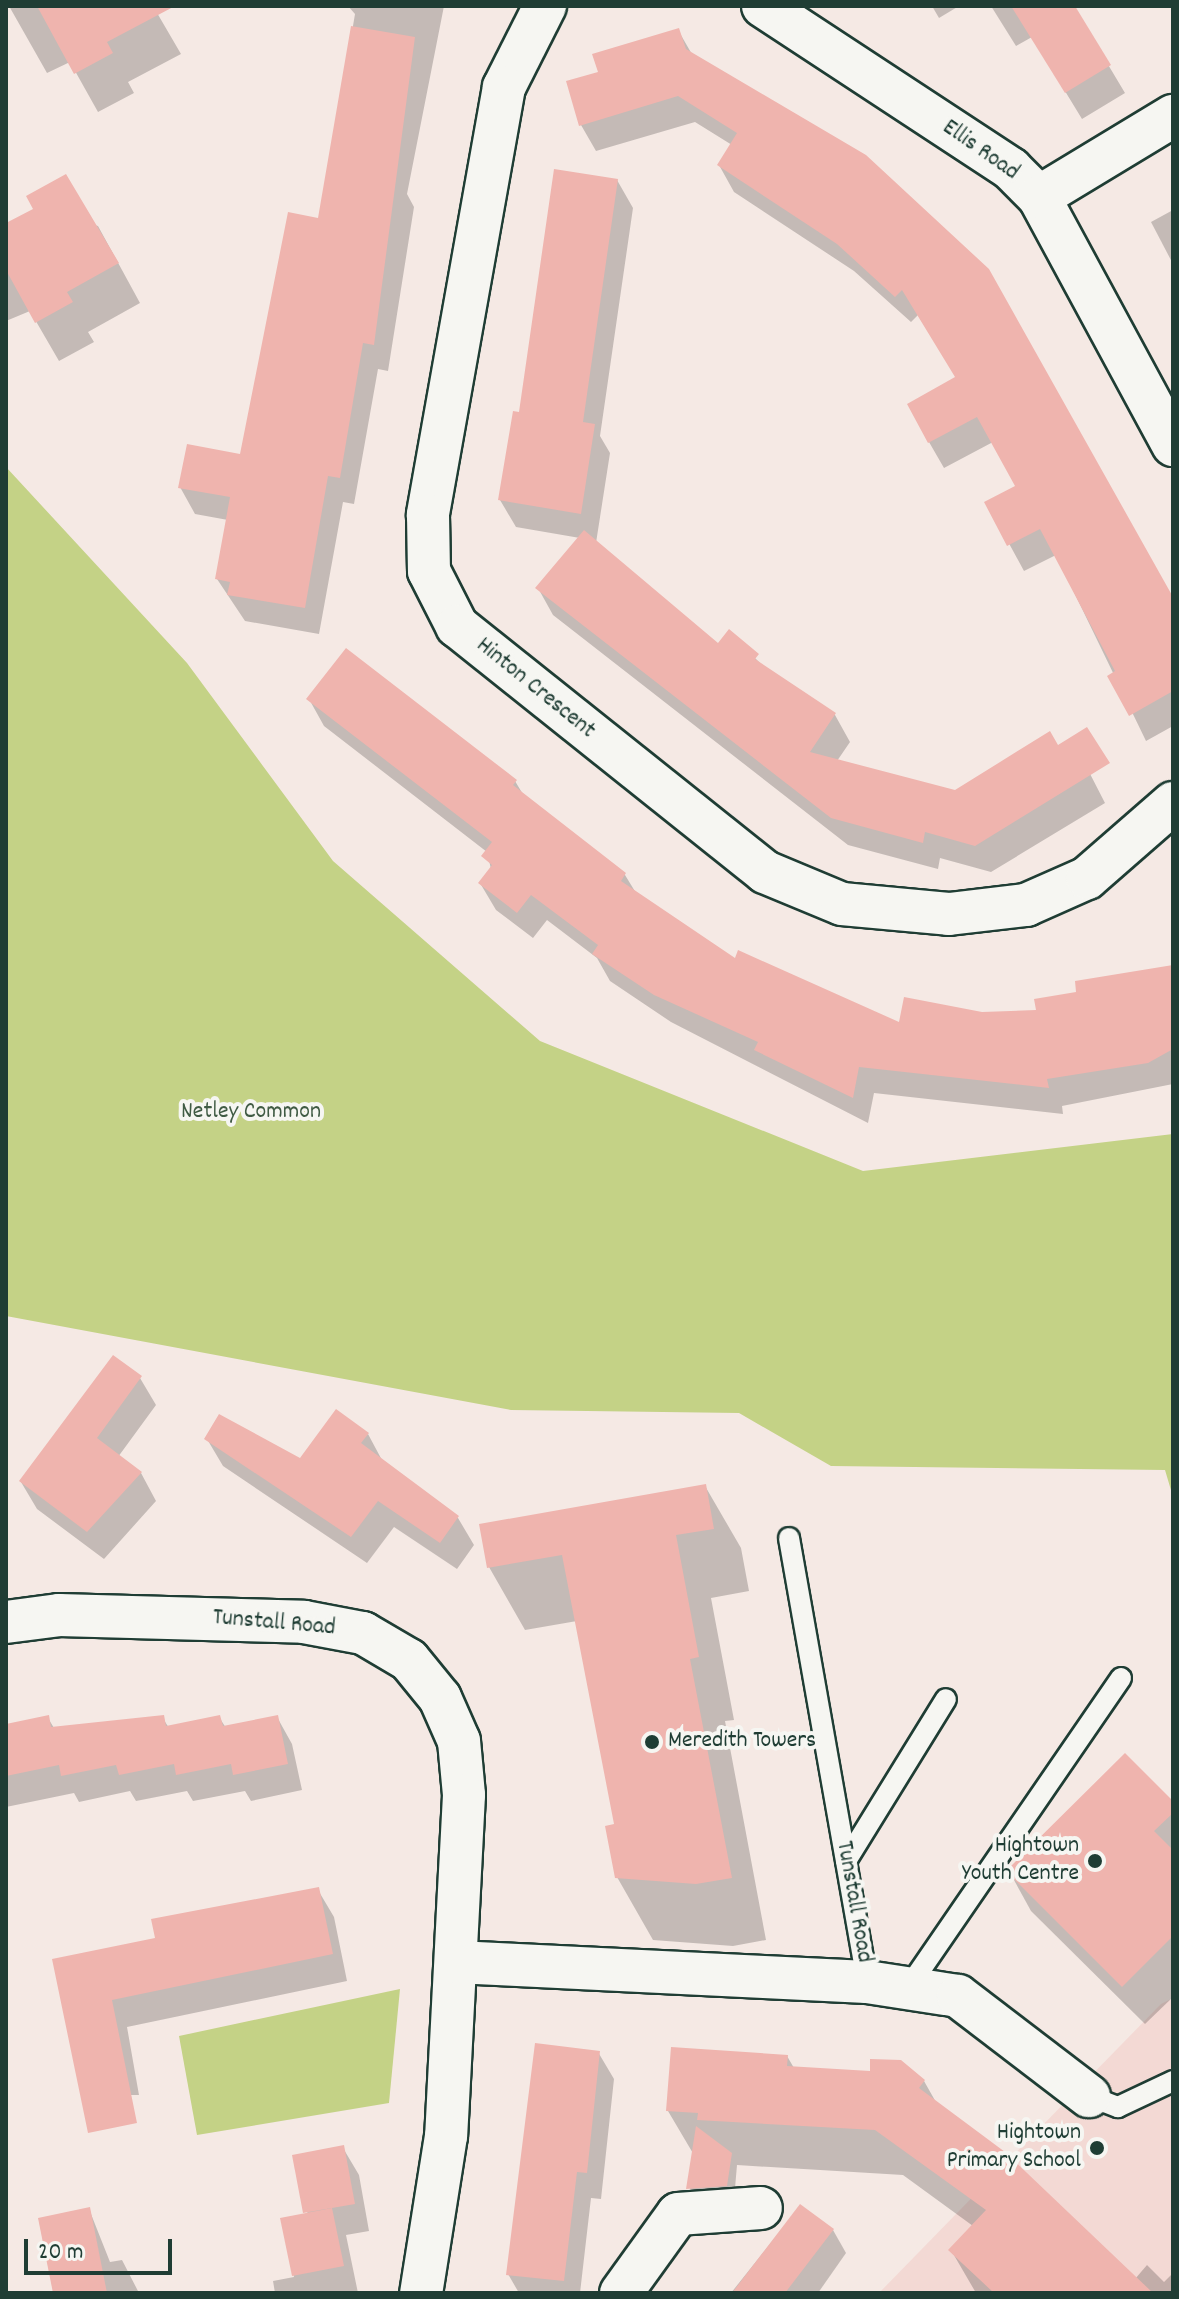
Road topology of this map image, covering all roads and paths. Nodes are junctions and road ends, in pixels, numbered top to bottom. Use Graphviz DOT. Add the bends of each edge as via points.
graph roads {
  1 [pos="545,6"];
  2 [pos="763,6"];
  3 [pos="1173,116"];
  4 [pos="1039,197"];
  5 [pos="1173,445"];
  6 [pos="1173,803"];
  7 [pos="789,1538"];
  8 [pos="6,1622"];
  9 [pos="1121,1678"];
  10 [pos="946,1699"];
  11 [pos="846,1861"];
  12 [pos="456,1962"];
  13 [pos="867,1982"];
  14 [pos="908,1988"];
  15 [pos="1173,2081"];
  16 [pos="1089,2096"];
  17 [pos="761,2208"];
  18 [pos="421,2293"];
  19 [pos="621,2293"];
  1 -- 6 [label="street, Hinton Crescent" via="504,87 428,515 429,571 457,626 765,872 842,904 949,914 1026,905 1087,878"];
  2 -- 4 [label="street, Ellis Road" via="1011,169"];
  3 -- 4 [label="street"];
  4 -- 5 [label="street, Ellis Road"];
  7 -- 11 [label="lane, Tunstall Road"];
  8 -- 12 [label="street, Tunstall Road" via="59,1615 304,1622 363,1633 409,1660 440,1698 459,1741 464,1795"];
  9 -- 14 [label="lane"];
  10 -- 11 [label="lane"];
  11 -- 13 [label="lane, Tunstall Road"];
  12 -- 13 [label="street, Tunstall Road"];
  12 -- 18 [label="street, Tunstall Road" via="446,2136"];
  13 -- 14 [label="street, Tunstall Road"];
  14 -- 16 [label="street, Tunstall Road" via="958,1996"];
  15 -- 16 [label="lane" via="1118,2107"];
  17 -- 19 [label="street" via="678,2214"];
}
